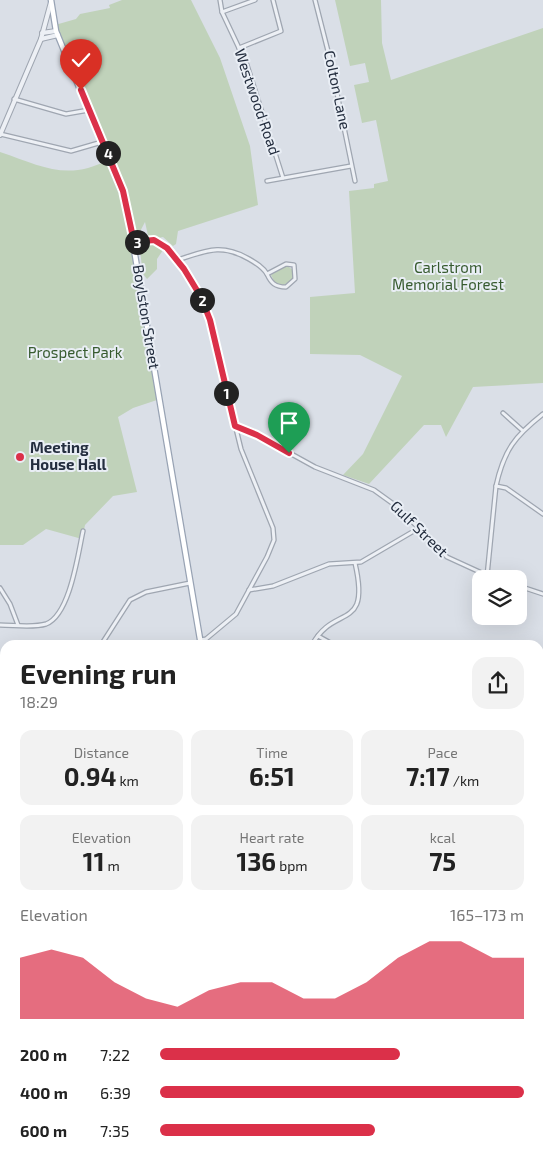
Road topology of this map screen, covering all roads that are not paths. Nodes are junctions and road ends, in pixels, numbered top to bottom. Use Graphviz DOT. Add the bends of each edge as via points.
graph roads {
  1 [pos="220,0"];
  2 [pos="255,0"];
  3 [pos="273,0"];
  4 [pos="315,0"];
  5 [pos="51,1"];
  6 [pos="222,12"];
  7 [pos="57,33"];
  8 [pos="42,34"];
  9 [pos="41,39"];
  10 [pos="239,48"];
  11 [pos="14,99"];
  12 [pos="89,110"];
  13 [pos="0,134"];
  14 [pos="103,142"];
  15 [pos="351,166"];
  16 [pos="284,178"];
  17 [pos="267,181"];
  18 [pos="355,181"];
  19 [pos="134,242"];
  20 [pos="177,260"];
  21 [pos="267,274"];
  22 [pos="503,413"];
  23 [pos="543,414"];
  24 [pos="235,426"];
  25 [pos="522,430"];
  26 [pos="496,486"];
  27 [pos="543,514"];
  28 [pos="419,528"];
  29 [pos="83,531"];
  30 [pos="355,563"];
  31 [pos="474,570"];
  32 [pos="488,570"];
  33 [pos="190,583"];
  34 [pos="0,588"];
  35 [pos="527,589"];
  36 [pos="248,590"];
  37 [pos="543,594"];
  38 [pos="0,625"];
  39 [pos="18,625"];
  40 [pos="318,636"];
  41 [pos="104,640"];
  42 [pos="200,640"];
  43 [pos="204,640"];
  44 [pos="315,640"];
  45 [pos="325,640"];
  1 -- 6 [label="street, Westwood Road"];
  2 -- 6 [label="street"];
  3 -- 10 [label="street" via="281,31"];
  4 -- 15 [label="street, Colton Lane"];
  5 -- 7 [label="main road, Boylston Street"];
  5 -- 8 [label="street"];
  6 -- 10 [label="street, Westwood Road"];
  7 -- 8 [label="street"];
  7 -- 9 [label="street"];
  7 -- 12 [label="main road, Boylston Street"];
  8 -- 9 [label="street"];
  9 -- 11 [label="street"];
  10 -- 16 [label="street, Westwood Road"];
  11 -- 12 [label="street" via="66,114"];
  11 -- 13 [label="street"];
  12 -- 14 [label="main road, Boylston Street"];
  13 -- 14 [label="street" via="66,150 79,150"];
  14 -- 19 [label="main road, Boylston Street" via="126,202"];
  15 -- 16 [label="street"];
  15 -- 18 [label="street, Colton Lane"];
  16 -- 17 [label="street"];
  19 -- 20 [label="street" via="158,242"];
  19 -- 33 [label="main road, Boylston Street"];
  20 -- 21 [label="street" via="209,250 230,250 256,262"];
  20 -- 24 [label="street" via="206,306"];
  21 -- 21 [label="street" via="272,283 280,287 291,284 296,274 294,266 286,264"];
  22 -- 25 [label="street"];
  23 -- 25 [label="street"];
  24 -- 28 [label="street, Gulf Street" via="316,467 367,486 399,508"];
  24 -- 36 [label="street" via="274,534 267,557"];
  25 -- 26 [label="street" via="511,446"];
  26 -- 27 [label="street" via="506,488"];
  26 -- 32 [label="street"];
  28 -- 30 [label="street"];
  28 -- 31 [label="street, Gulf Street" via="447,557"];
  29 -- 39 [label="street" via="73,577 56,618 42,625"];
  30 -- 36 [label="street" via="329,564 274,585"];
  30 -- 40 [label="street" via="360,589 358,604"];
  33 -- 41 [label="street" via="146,592 130,600"];
  33 -- 42 [label="main road, Boylston Street"];
  34 -- 39 [label="street"];
  35 -- 37 [label="street"];
  36 -- 43 [label="street" via="232,618"];
  38 -- 39 [label="street"];
  40 -- 44 [label="street"];
  40 -- 45 [label="street"];
}
